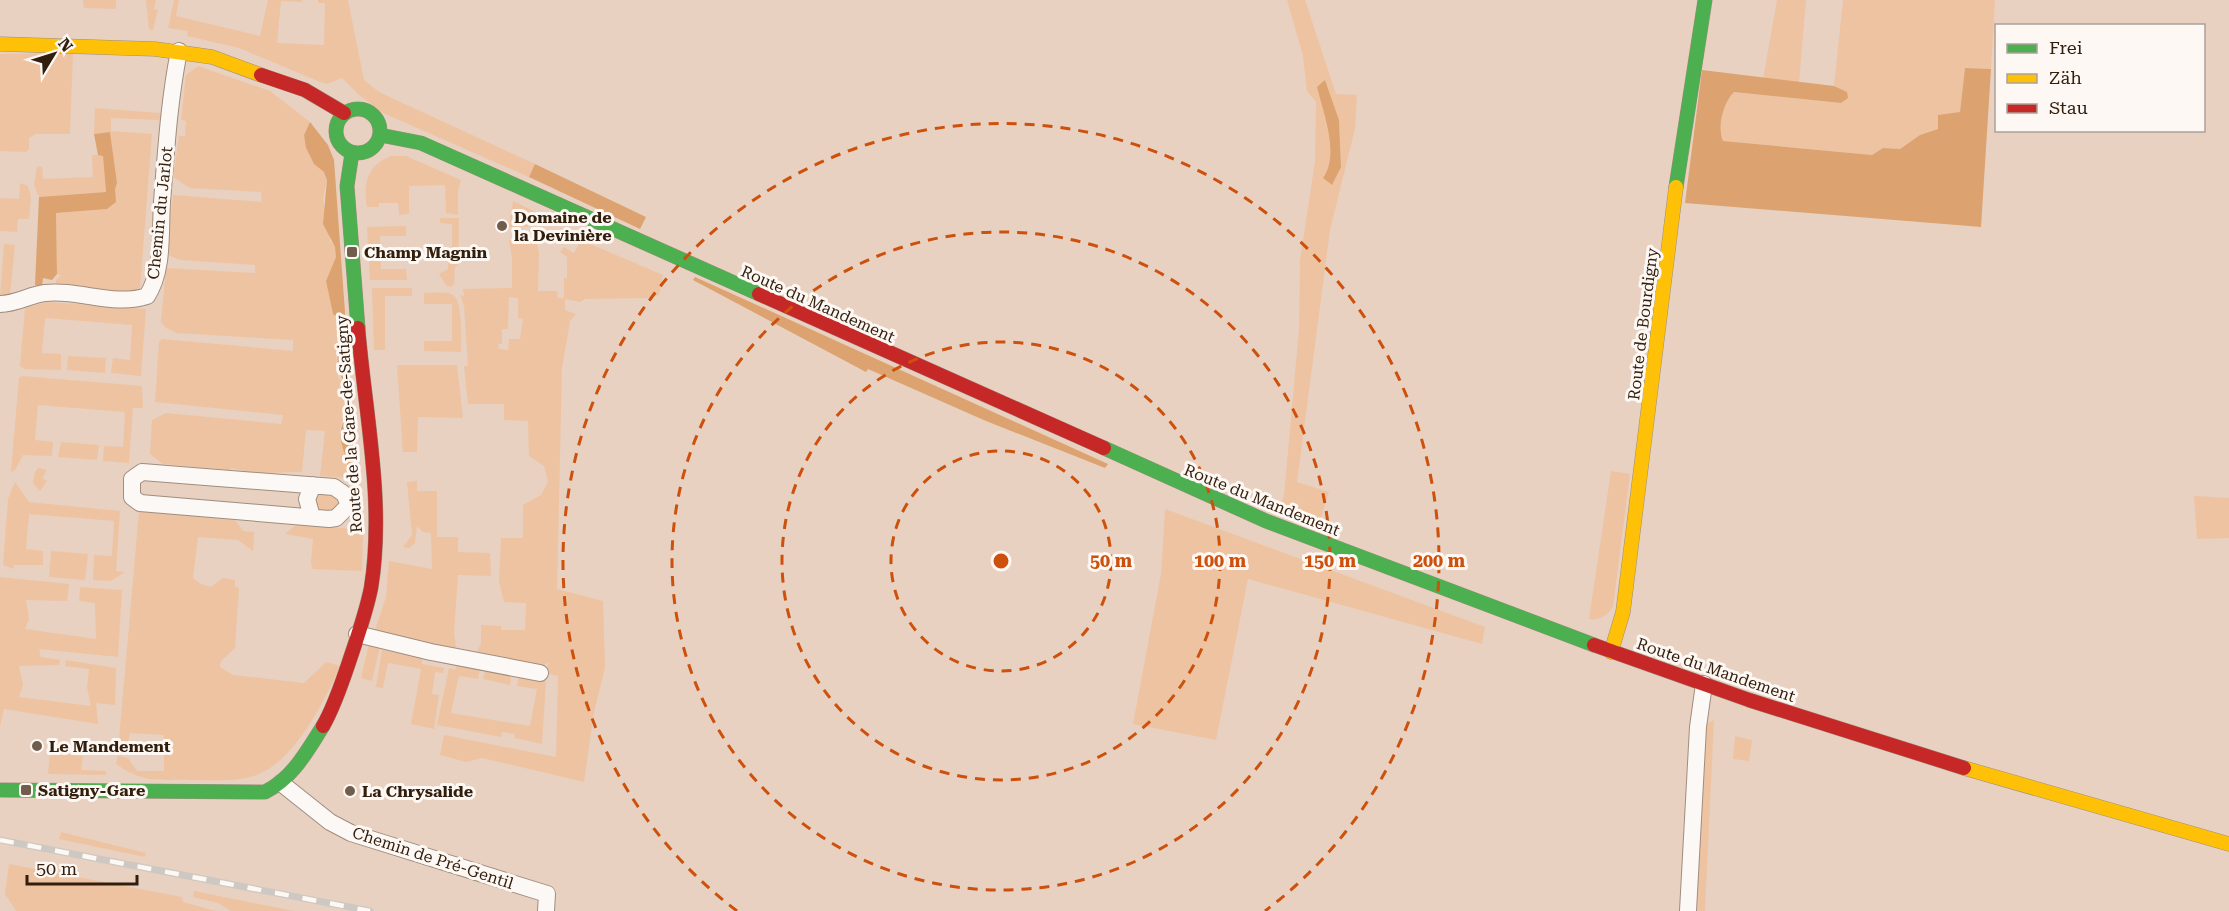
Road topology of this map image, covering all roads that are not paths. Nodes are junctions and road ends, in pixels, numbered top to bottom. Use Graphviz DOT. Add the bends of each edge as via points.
graph roads {
  1 [pos="1705,0"];
  2 [pos="0,44"];
  3 [pos="178,51"];
  4 [pos="285,85"];
  5 [pos="344,113"];
  6 [pos="380,135"];
  7 [pos="338,142"];
  8 [pos="352,153"];
  9 [pos="0,304"];
  10 [pos="313,485"];
  11 [pos="349,505"];
  12 [pos="374,506"];
  13 [pos="312,518"];
  14 [pos="357,634"];
  15 [pos="1611,652"];
  16 [pos="540,673"];
  17 [pos="1704,684"];
  18 [pos="281,783"];
  19 [pos="0,790"];
  20 [pos="2229,844"];
  21 [pos="546,911"];
  22 [pos="1688,911"];
  1 -- 15 [label="street, Route de Bourdigny" via="1679,170 1623,612"];
  2 -- 3 [label="street"];
  3 -- 4 [label="street" via="212,57"];
  3 -- 9 [label="street, Chemin du Jarlot" via="158,262 154,285 147,296 127,300 47,293"];
  4 -- 5 [label="street" via="305,90"];
  4 -- 7 [label="street"];
  5 -- 6 [label="street" via="357,109 369,112 378,122"];
  5 -- 7 [label="street" via="336,124"];
  6 -- 8 [label="street" via="370,150"];
  6 -- 15 [label="street, Route du Mandement" via="421,143 1266,521"];
  7 -- 8 [label="street"];
  8 -- 12 [label="street, Route de la Gare-de-Satigny" via="347,186"];
  10 -- 11 [label="street" via="340,490"];
  10 -- 13 [label="street" via="307,499"];
  10 -- 13 [label="street" via="142,472 132,479 131,486 132,497 140,503"];
  11 -- 12 [label="street"];
  11 -- 13 [label="street" via="336,518"];
  12 -- 14 [label="street, Route de la Gare-de-Satigny" via="372,572 366,611"];
  14 -- 16 [label="street"];
  14 -- 18 [label="street, Route de la Gare-de-Satigny" via="324,725"];
  15 -- 17 [label="street, Route du Mandement"];
  17 -- 20 [label="street, Route du Mandement" via="1917,754"];
  17 -- 22 [label="street"];
  18 -- 19 [label="street" via="261,792"];
  18 -- 21 [label="street, Chemin de Pré-Gentil" via="330,822 351,833 547,894"];
}
